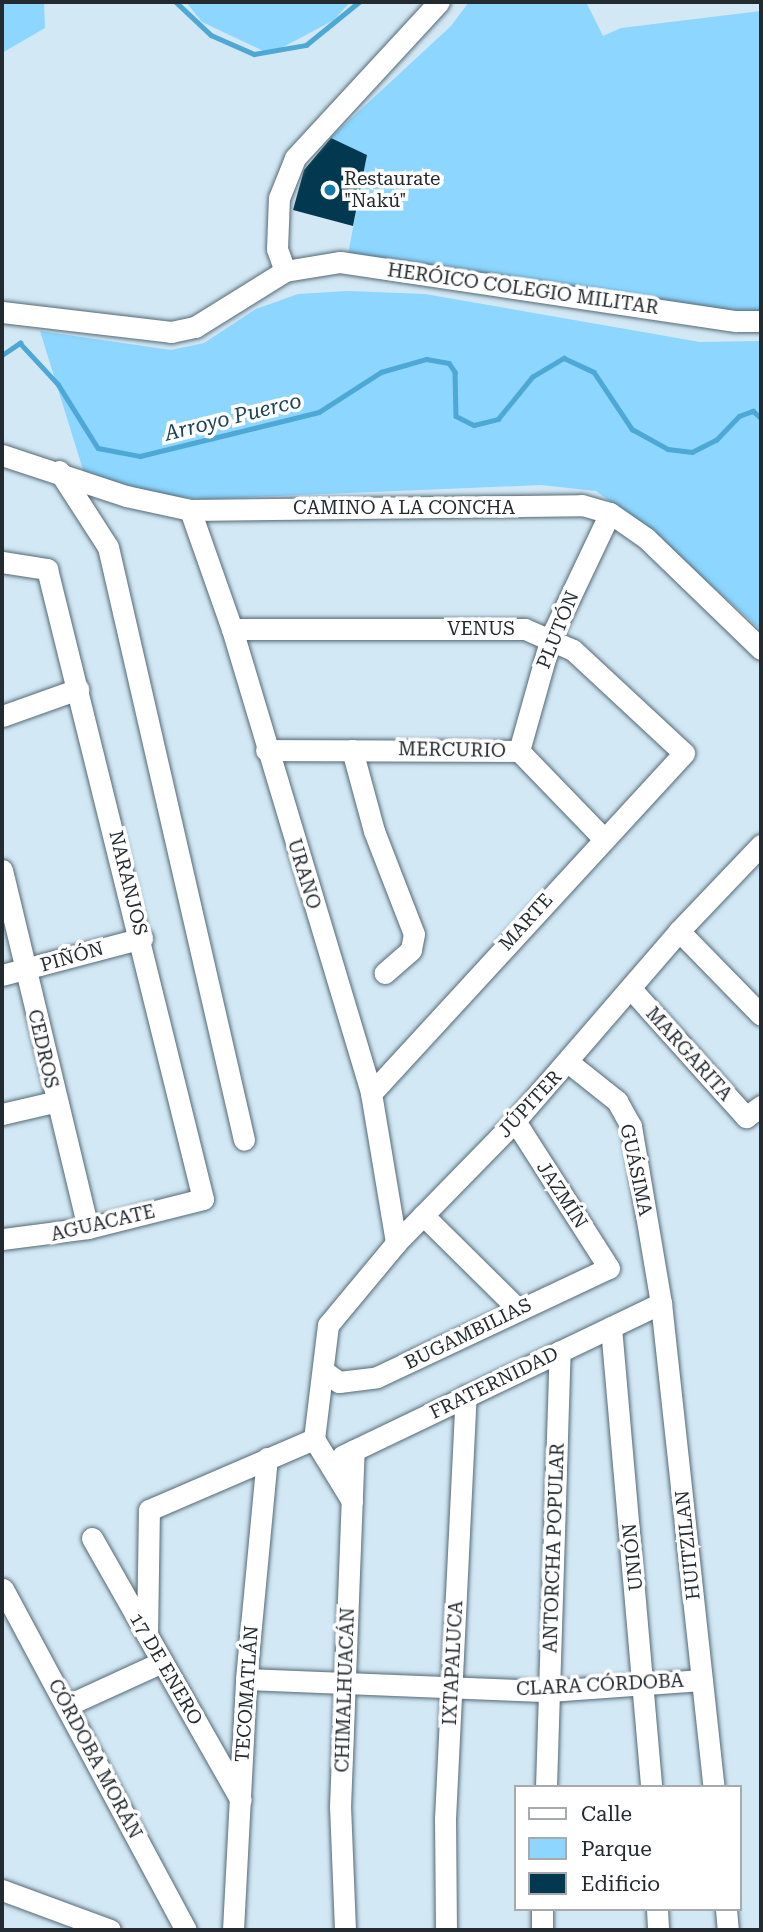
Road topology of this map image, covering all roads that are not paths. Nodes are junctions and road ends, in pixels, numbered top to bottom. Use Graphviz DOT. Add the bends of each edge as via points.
graph roads {
  1 [pos="439,2"];
  2 [pos="285,271"];
  3 [pos="2,312"];
  4 [pos="761,321"];
  5 [pos="2,455"];
  6 [pos="60,471"];
  7 [pos="190,510"];
  8 [pos="610,513"];
  9 [pos="2,562"];
  10 [pos="232,629"];
  11 [pos="551,637"];
  12 [pos="761,649"];
  13 [pos="78,689"];
  14 [pos="2,716"];
  15 [pos="266,750"];
  16 [pos="352,750"];
  17 [pos="519,751"];
  18 [pos="684,753"];
  19 [pos="602,837"];
  20 [pos="757,858"];
  21 [pos="2,870"];
  22 [pos="679,931"];
  23 [pos="142,938"];
  24 [pos="25,971"];
  25 [pos="385,973"];
  26 [pos="2,975"];
  27 [pos="632,990"];
  28 [pos="761,1015"];
  29 [pos="568,1062"];
  30 [pos="371,1093"];
  31 [pos="54,1102"];
  32 [pos="754,1112"];
  33 [pos="2,1114"];
  34 [pos="515,1121"];
  35 [pos="244,1140"];
  36 [pos="203,1199"];
  37 [pos="423,1215"];
  38 [pos="88,1228"];
  39 [pos="2,1239"];
  40 [pos="396,1243"];
  41 [pos="610,1268"];
  42 [pos="661,1303"];
  43 [pos="518,1309"];
  44 [pos="611,1327"];
  45 [pos="560,1351"];
  46 [pos="325,1372"];
  47 [pos="466,1396"];
  48 [pos="314,1438"];
  49 [pos="354,1450"];
  50 [pos="267,1458"];
  51 [pos="327,1463"];
  52 [pos="352,1502"];
  53 [pos="92,1538"];
  54 [pos="3,1589"];
  55 [pos="147,1635"];
  56 [pos="162,1662"];
  57 [pos="246,1679"];
  58 [pos="702,1680"];
  59 [pos="345,1683"];
  60 [pos="646,1683"];
  61 [pos="451,1688"];
  62 [pos="549,1691"];
  63 [pos="68,1706"];
  64 [pos="546,1785"];
  65 [pos="651,1785"];
  66 [pos="714,1785"];
  67 [pos="241,1800"];
  68 [pos="2,1890"];
  69 [pos="542,1911"];
  70 [pos="657,1911"];
  71 [pos="726,1911"];
  72 [pos="110,1930"];
  73 [pos="186,1930"];
  74 [pos="233,1930"];
  75 [pos="345,1930"];
  76 [pos="446,1930"];
  77 [pos="542,1930"];
  78 [pos="658,1930"];
  79 [pos="728,1930"];
  1 -- 2 [label="street" via="295,158 279,198 276,249"];
  2 -- 3 [label="street" via="195,327 170,332"];
  2 -- 4 [label="street, HERÓICO COLEGIO MILITAR" via="340,262"];
  5 -- 6 [label="street, CAMINO A LA CONCHA"];
  6 -- 7 [label="street, CAMINO A LA CONCHA" via="126,496"];
  6 -- 35 [label="street" via="108,547"];
  7 -- 8 [label="street, CAMINO A LA CONCHA" via="582,505"];
  7 -- 10 [label="street, URANO"];
  8 -- 11 [label="street, PLUTÓN"];
  8 -- 12 [label="street, CAMINO A LA CONCHA" via="646,538"];
  9 -- 13 [label="street, NARANJOS" via="47,569"];
  10 -- 11 [label="street, VENUS" via="525,629"];
  10 -- 15 [label="street, URANO"];
  11 -- 17 [label="street, PLUTÓN"];
  11 -- 18 [label="street, VENUS" via="573,650"];
  13 -- 14 [label="street"];
  13 -- 23 [label="street, NARANJOS"];
  15 -- 16 [label="street, MERCURIO"];
  15 -- 30 [label="street, URANO"];
  16 -- 17 [label="street, MERCURIO"];
  16 -- 25 [label="street" via="374,831 414,934 411,950"];
  17 -- 19 [label="street, MERCURIO"];
  18 -- 19 [label="street, MARTE"];
  19 -- 30 [label="street, MARTE"];
  20 -- 22 [label="street, JÚPITER"];
  21 -- 24 [label="street, CEDROS"];
  22 -- 27 [label="street, JÚPITER"];
  22 -- 28 [label="street"];
  23 -- 24 [label="street, PIÑÓN"];
  23 -- 36 [label="street, NARANJOS"];
  24 -- 26 [label="street, PIÑÓN"];
  24 -- 31 [label="street, CEDROS"];
  27 -- 29 [label="street, JÚPITER"];
  27 -- 32 [label="street, MARGARITA"];
  29 -- 34 [label="street, JÚPITER"];
  29 -- 42 [label="street, GUÁSIMA" via="617,1101 631,1126"];
  30 -- 40 [label="street, URANO"];
  31 -- 33 [label="street"];
  31 -- 38 [label="street, CEDROS"];
  34 -- 37 [label="street, JÚPITER"];
  34 -- 41 [label="street, JAZMÍN"];
  36 -- 38 [label="street, AGUACATE"];
  37 -- 40 [label="street, JÚPITER"];
  37 -- 43 [label="street"];
  38 -- 39 [label="street, AGUACATE"];
  40 -- 46 [label="street, JÚPITER" via="328,1325"];
  41 -- 43 [label="street, BUGAMBILIAS"];
  42 -- 44 [label="street, FRATERNIDAD"];
  42 -- 58 [label="street, HUITZILAN"];
  43 -- 46 [label="street, BUGAMBILIAS" via="377,1377 340,1381"];
  44 -- 45 [label="street, FRATERNIDAD"];
  44 -- 60 [label="street, UNIÓN"];
  45 -- 47 [label="street, FRATERNIDAD"];
  45 -- 62 [label="street, ANTORCHA POPULAR"];
  46 -- 48 [label="street, JÚPITER" via="315,1406"];
  47 -- 49 [label="street, FRATERNIDAD"];
  47 -- 61 [label="street, IXTAPALUCA"];
  48 -- 50 [label="street"];
  48 -- 51 [label="street"];
  49 -- 51 [label="street, FRATERNIDAD"];
  49 -- 52 [label="street, CHIMALHUACÁN"];
  50 -- 55 [label="street" via="149,1510"];
  50 -- 57 [label="street, TECOMATLÁN"];
  51 -- 52 [label="street"];
  52 -- 59 [label="street, CHIMALHUACÁN"];
  53 -- 55 [label="street, 17 DE ENERO"];
  54 -- 63 [label="street, CÓRDOBA MORÁN"];
  55 -- 56 [label="street, 17 DE ENERO"];
  56 -- 63 [label="street"];
  56 -- 67 [label="street, 17 DE ENERO"];
  57 -- 59 [label="street, CLARA CÓRDOBA"];
  57 -- 67 [label="street, TECOMATLÁN"];
  58 -- 60 [label="street, CLARA CÓRDOBA"];
  58 -- 66 [label="street, HUITZILAN"];
  59 -- 61 [label="street, CLARA CÓRDOBA"];
  59 -- 75 [label="street, CHIMALHUACÁN" via="340,1807"];
  60 -- 62 [label="street, CLARA CÓRDOBA"];
  60 -- 65 [label="street, UNIÓN"];
  61 -- 62 [label="street, CLARA CÓRDOBA"];
  61 -- 76 [label="street, IXTAPALUCA"];
  62 -- 64 [label="street, ANTORCHA POPULAR"];
  63 -- 73 [label="street, CÓRDOBA MORÁN"];
  67 -- 74 [label="street, TECOMATLÁN"];
  68 -- 72 [label="street"];
  69 -- 77 [label="street"];
  70 -- 78 [label="street"];
  71 -- 79 [label="street"];
}
